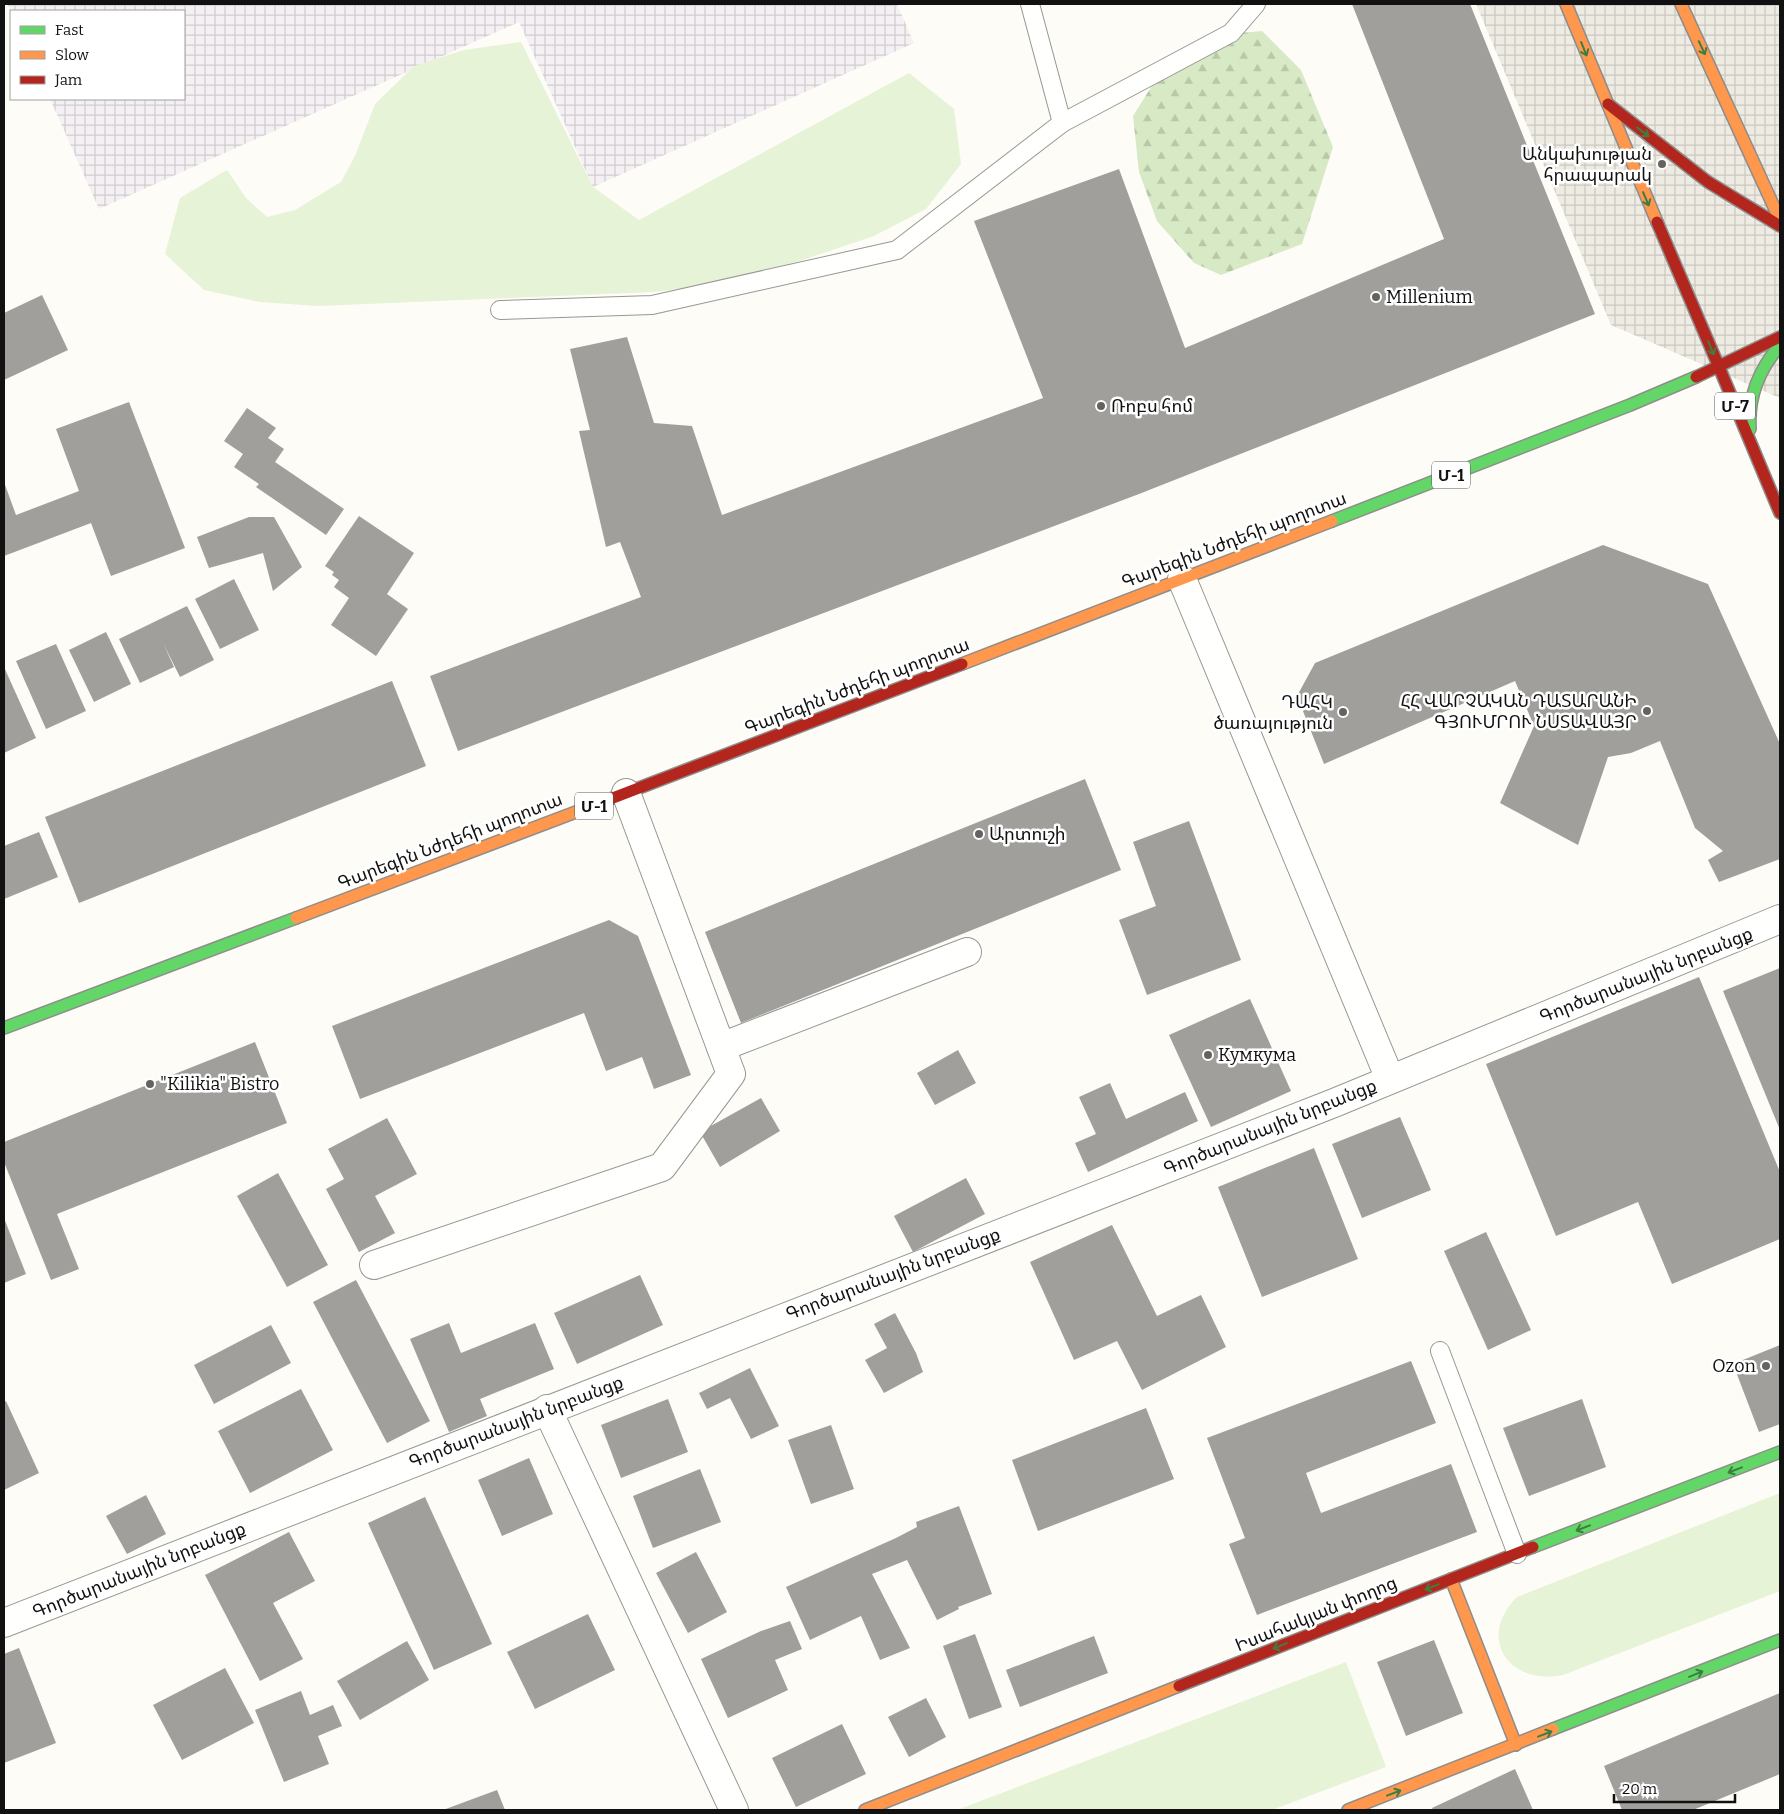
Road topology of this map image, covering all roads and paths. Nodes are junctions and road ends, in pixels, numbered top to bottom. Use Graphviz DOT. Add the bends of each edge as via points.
graph roads {
  1 [pos="1030,4"];
  2 [pos="1256,4"];
  3 [pos="1566,4"];
  4 [pos="1681,4"];
  5 [pos="1604,102"];
  6 [pos="1062,124"];
  7 [pos="1780,220"];
  8 [pos="1780,226"];
  9 [pos="500,310"];
  10 [pos="1780,337"];
  11 [pos="1780,345"];
  12 [pos="1719,367"];
  13 [pos="1752,445"];
  14 [pos="1780,513"];
  15 [pos="1182,579"];
  16 [pos="626,794"];
  17 [pos="1780,919"];
  18 [pos="967,952"];
  19 [pos="4,1028"];
  20 [pos="721,1047"];
  21 [pos="1390,1079"];
  22 [pos="374,1264"];
  23 [pos="1440,1351"];
  24 [pos="547,1409"];
  25 [pos="1780,1452"];
  26 [pos="1516,1554"];
  27 [pos="1451,1579"];
  28 [pos="4,1623"];
  29 [pos="1780,1640"];
  30 [pos="1516,1745"];
  31 [pos="734,1810"];
  32 [pos="865,1810"];
  33 [pos="1348,1810"];
  1 -- 6 [label="lane"];
  2 -- 6 [label="lane" via="1231,33"];
  3 -- 5 [label="main road, one-way"];
  4 -- 7 [label="main road, one-way"];
  5 -- 8 [label="main road, one-way" via="1708,182"];
  5 -- 12 [label="main road, one-way"];
  6 -- 9 [label="lane" via="897,250 652,305"];
  10 -- 12 [label="main road"];
  11 -- 13 [label="main road" via="1766,360 1751,393"];
  12 -- 13 [label="main road, Մ-7"];
  12 -- 15 [label="main road, Գարեգին Նժդեհի պողոտա / Մ-1" via="1630,405"];
  13 -- 14 [label="main road, Մ-7"];
  15 -- 16 [label="main road, Գարեգին Նժդեհի պողոտա / Մ-1"];
  15 -- 21 [label="street"];
  16 -- 19 [label="main road, Գարեգին Նժդեհի պողոտա / Մ-1"];
  16 -- 20 [label="street"];
  17 -- 21 [label="street, Գործարանային նրբանցք"];
  18 -- 20 [label="street"];
  20 -- 22 [label="street" via="731,1074 662,1167"];
  21 -- 24 [label="street, Գործարանային նրբանցք"];
  23 -- 26 [label="lane"];
  24 -- 28 [label="street, Գործարանային նրբանցք"];
  24 -- 31 [label="street"];
  25 -- 26 [label="main road, Իսահակյան փողոց, one-way"];
  26 -- 27 [label="main road, Իսահակյան փողոց"];
  27 -- 30 [label="main road"];
  27 -- 32 [label="main road, Իսահակյան փողոց, one-way"];
  30 -- 29 [label="main road, one-way"];
  33 -- 30 [label="main road, one-way"];
}
